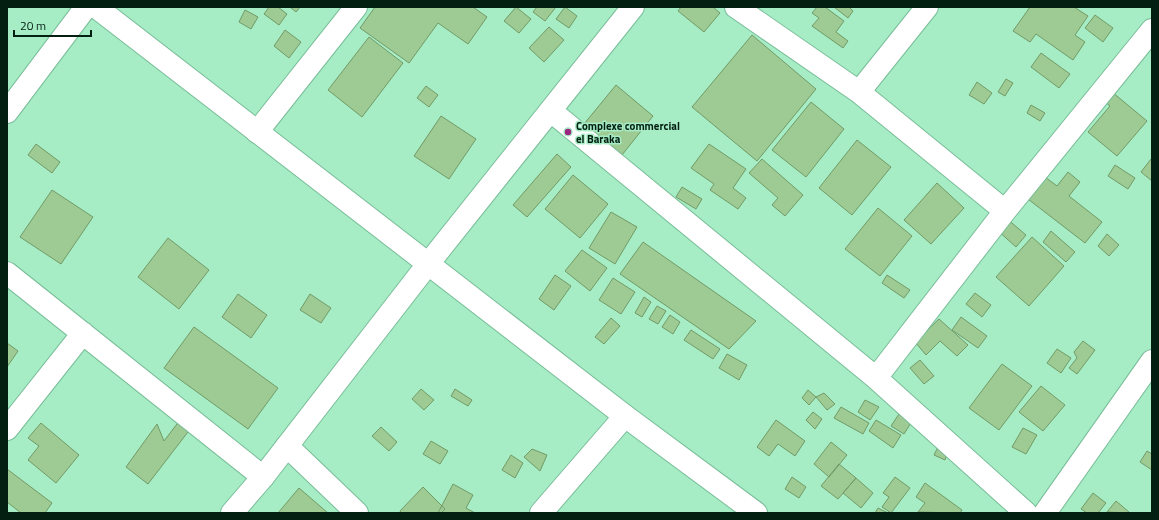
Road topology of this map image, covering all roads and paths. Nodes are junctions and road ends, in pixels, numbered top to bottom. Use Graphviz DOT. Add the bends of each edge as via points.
graph roads {
  1 [pos="86,7"];
  2 [pos="96,7"];
  3 [pos="356,7"];
  4 [pos="633,7"];
  5 [pos="736,7"];
  6 [pos="926,7"];
  7 [pos="1152,30"];
  8 [pos="859,92"];
  9 [pos="551,111"];
  10 [pos="7,112"];
  11 [pos="257,132"];
  12 [pos="1005,211"];
  13 [pos="428,264"];
  14 [pos="7,273"];
  15 [pos="83,333"];
  16 [pos="1152,361"];
  17 [pos="876,378"];
  18 [pos="625,416"];
  19 [pos="7,429"];
  20 [pos="287,446"];
  21 [pos="263,477"];
  22 [pos="232,513"];
  23 [pos="357,513"];
  24 [pos="541,513"];
  25 [pos="756,513"];
  26 [pos="1026,513"];
  27 [pos="1045,513"];
  1 -- 10 [label="street"];
  2 -- 11 [label="street"];
  3 -- 11 [label="street"];
  4 -- 9 [label="street"];
  5 -- 8 [label="street"];
  6 -- 8 [label="street"];
  7 -- 12 [label="street"];
  8 -- 12 [label="street"];
  9 -- 13 [label="street"];
  9 -- 17 [label="street"];
  11 -- 13 [label="street"];
  12 -- 17 [label="street"];
  13 -- 18 [label="street"];
  13 -- 20 [label="street"];
  14 -- 15 [label="street"];
  15 -- 19 [label="street"];
  15 -- 21 [label="street"];
  16 -- 27 [label="street"];
  17 -- 26 [label="street"];
  18 -- 24 [label="street"];
  18 -- 25 [label="street"];
  20 -- 21 [label="street"];
  20 -- 23 [label="street"];
  21 -- 22 [label="street"];
}
